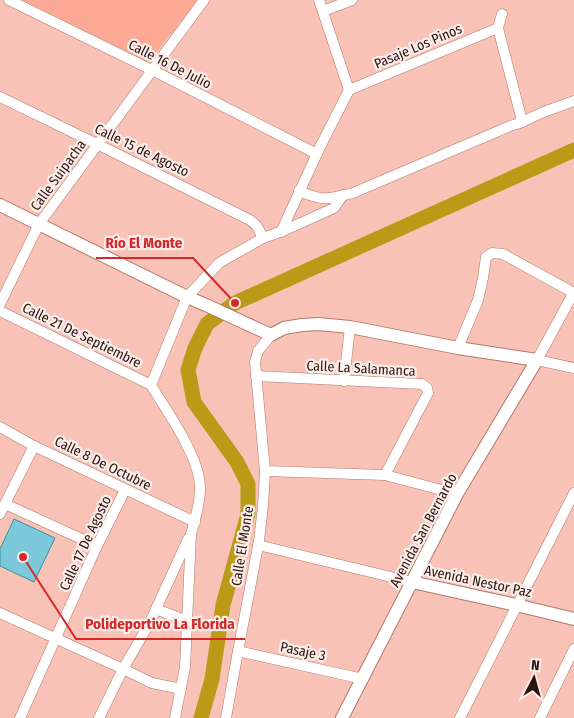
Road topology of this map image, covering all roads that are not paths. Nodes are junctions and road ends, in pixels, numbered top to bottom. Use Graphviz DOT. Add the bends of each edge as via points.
graph roads {
  1 [pos="10,0"];
  2 [pos="204,0"];
  3 [pos="319,0"];
  4 [pos="352,0"];
  5 [pos="323,11"];
  6 [pos="502,14"];
  7 [pos="498,28"];
  8 [pos="152,70"];
  9 [pos="349,90"];
  10 [pos="0,97"];
  11 [pos="574,101"];
  12 [pos="520,122"];
  13 [pos="97,144"];
  14 [pos="317,154"];
  15 [pos="300,191"];
  16 [pos="343,195"];
  17 [pos="0,205"];
  18 [pos="39,224"];
  19 [pos="280,232"];
  20 [pos="263,238"];
  21 [pos="574,293"];
  22 [pos="187,297"];
  23 [pos="0,304"];
  24 [pos="0,310"];
  25 [pos="350,327"];
  26 [pos="271,335"];
  27 [pos="458,348"];
  28 [pos="537,360"];
  29 [pos="574,368"];
  30 [pos="256,376"];
  31 [pos="344,381"];
  32 [pos="151,385"];
  33 [pos="0,427"];
  34 [pos="34,446"];
  35 [pos="264,471"];
  36 [pos="385,475"];
  37 [pos="125,490"];
  38 [pos="574,493"];
  39 [pos="457,494"];
  40 [pos="5,504"];
  41 [pos="0,514"];
  42 [pos="195,522"];
  43 [pos="191,534"];
  44 [pos="258,545"];
  45 [pos="97,546"];
  46 [pos="412,582"];
  47 [pos="516,605"];
  48 [pos="156,609"];
  49 [pos="0,613"];
  50 [pos="574,619"];
  51 [pos="187,621"];
  52 [pos="56,639"];
  53 [pos="574,650"];
  54 [pos="238,651"];
  55 [pos="124,669"];
  56 [pos="362,679"];
  57 [pos="181,689"];
  58 [pos="20,718"];
  59 [pos="99,718"];
  60 [pos="175,718"];
  61 [pos="226,718"];
  62 [pos="342,718"];
  63 [pos="460,718"];
  64 [pos="540,718"];
  1 -- 8 [label="street, Calle 16 De Julio"];
  2 -- 8 [label="street, Calle Suipacha"];
  3 -- 5 [label="street"];
  4 -- 5 [label="street"];
  5 -- 9 [label="street"];
  6 -- 7 [label="street"];
  7 -- 9 [label="street, Pasaje Los Pinos"];
  7 -- 12 [label="street"];
  8 -- 13 [label="street, Calle Suipacha"];
  8 -- 14 [label="street, Calle 16 De Julio"];
  9 -- 14 [label="street"];
  10 -- 13 [label="street, Calle 15 de Agosto"];
  11 -- 12 [label="street"];
  12 -- 16 [label="street"];
  13 -- 18 [label="street, Calle Suipacha"];
  13 -- 20 [label="street, Calle 15 de Agosto" via="250,220"];
  14 -- 15 [label="street"];
  15 -- 16 [label="street" via="326,200"];
  15 -- 19 [label="street"];
  16 -- 19 [label="street" via="334,208"];
  17 -- 18 [label="street"];
  18 -- 22 [label="street"];
  18 -- 23 [label="street, Calle Suipacha"];
  19 -- 20 [label="street"];
  20 -- 22 [label="street" via="219,263"];
  21 -- 27 [label="street" via="503,254 492,253 486,257 478,300"];
  21 -- 28 [label="street, Avenida San Bernardo"];
  22 -- 26 [label="street"];
  22 -- 32 [label="street"];
  24 -- 32 [label="street, Calle 21 De Septiembre"];
  25 -- 26 [label="street" via="302,325 284,328"];
  25 -- 27 [label="street"];
  25 -- 31 [label="street"];
  26 -- 30 [label="street" via="258,351"];
  27 -- 28 [label="street"];
  28 -- 29 [label="street"];
  28 -- 39 [label="street, Avenida San Bernardo"];
  30 -- 31 [label="street, Calle La Salamanca"];
  30 -- 35 [label="street, Calle El Monte"];
  31 -- 36 [label="street, Calle La Salamanca" via="422,384 427,388 428,393"];
  32 -- 42 [label="street" via="191,451 197,469 200,488"];
  33 -- 34 [label="street, Calle 8 De Octubre"];
  34 -- 37 [label="street, Calle 8 De Octubre"];
  34 -- 40 [label="street"];
  35 -- 36 [label="street"];
  35 -- 44 [label="street, Calle El Monte"];
  36 -- 39 [label="street"];
  37 -- 42 [label="street, Calle 8 De Octubre"];
  37 -- 45 [label="street, Calle 17 De Agosto"];
  38 -- 47 [label="street"];
  39 -- 46 [label="street, Avenida San Bernardo"];
  40 -- 41 [label="street"];
  40 -- 45 [label="street"];
  42 -- 43 [label="street"];
  43 -- 48 [label="street"];
  43 -- 51 [label="street"];
  44 -- 46 [label="street, Avenida Nestor Paz"];
  44 -- 54 [label="street, Calle El Monte"];
  45 -- 52 [label="street, Calle 17 De Agosto"];
  46 -- 47 [label="street, Avenida Nestor Paz"];
  46 -- 56 [label="street, Avenida San Bernardo"];
  47 -- 50 [label="street, Avenida Nestor Paz"];
  47 -- 63 [label="street"];
  48 -- 51 [label="street"];
  48 -- 55 [label="street"];
  49 -- 52 [label="street"];
  51 -- 57 [label="street"];
  52 -- 55 [label="street"];
  52 -- 58 [label="street, Calle 17 De Agosto"];
  53 -- 64 [label="street"];
  54 -- 56 [label="street, Pasaje 3"];
  54 -- 61 [label="street, Calle El Monte"];
  55 -- 57 [label="street" via="152,683"];
  55 -- 59 [label="street"];
  56 -- 62 [label="street, Avenida San Bernardo"];
  57 -- 60 [label="street"];
}
